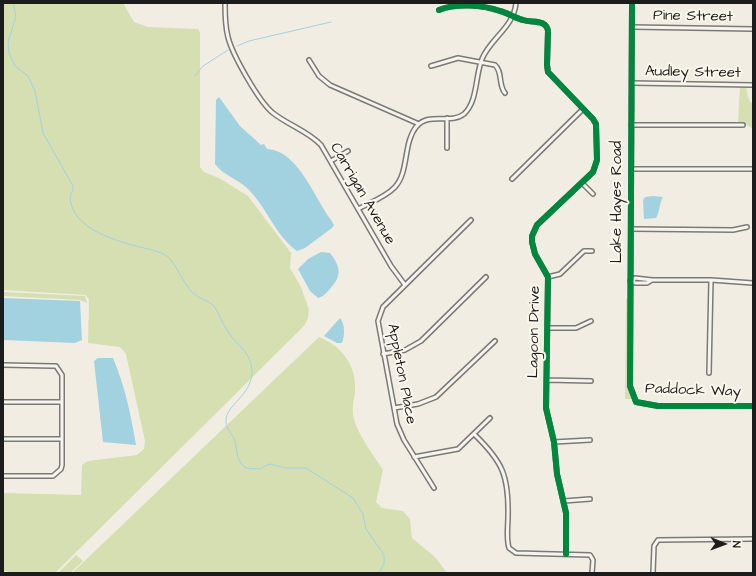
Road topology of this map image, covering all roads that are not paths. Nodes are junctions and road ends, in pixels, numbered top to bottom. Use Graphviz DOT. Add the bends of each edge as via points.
graph roads {
  1 [pos="225,3"];
  2 [pos="516,3"];
  3 [pos="632,3"];
  4 [pos="439,10"];
  5 [pos="513,16"];
  6 [pos="632,27"];
  7 [pos="753,29"];
  8 [pos="309,60"];
  9 [pos="481,61"];
  10 [pos="431,66"];
  11 [pos="632,83"];
  12 [pos="753,85"];
  13 [pos="505,93"];
  14 [pos="583,109"];
  15 [pos="447,118"];
  16 [pos="419,124"];
  17 [pos="631,125"];
  18 [pos="742,126"];
  19 [pos="447,148"];
  20 [pos="348,151"];
  21 [pos="331,161"];
  22 [pos="631,169"];
  23 [pos="753,170"];
  24 [pos="512,179"];
  25 [pos="582,183"];
  26 [pos="593,194"];
  27 [pos="358,209"];
  28 [pos="471,220"];
  29 [pos="747,227"];
  30 [pos="630,229"];
  31 [pos="592,251"];
  32 [pos="486,277"];
  33 [pos="548,277"];
  34 [pos="711,280"];
  35 [pos="632,281"];
  36 [pos="753,283"];
  37 [pos="405,286"];
  38 [pos="591,321"];
  39 [pos="548,328"];
  40 [pos="495,341"];
  41 [pos="383,354"];
  42 [pos="3,365"];
  43 [pos="709,373"];
  44 [pos="547,380"];
  45 [pos="591,381"];
  46 [pos="635,399"];
  47 [pos="3,402"];
  48 [pos="61,402"];
  49 [pos="753,406"];
  50 [pos="394,408"];
  51 [pos="490,418"];
  52 [pos="474,434"];
  53 [pos="3,438"];
  54 [pos="61,439"];
  55 [pos="590,440"];
  56 [pos="554,442"];
  57 [pos="414,457"];
  58 [pos="3,476"];
  59 [pos="434,488"];
  60 [pos="590,499"];
  61 [pos="564,501"];
  62 [pos="753,539"];
  63 [pos="566,554"];
  64 [pos="592,573"];
  65 [pos="653,573"];
  1 -- 21 [label="street, Carrigan Avenue" via="228,38 258,96 271,112 317,140"];
  2 -- 5 [label="street"];
  3 -- 6 [label="street, Lake Hayes Road"];
  4 -- 5 [label="street" via="448,7 480,7"];
  5 -- 9 [label="street"];
  5 -- 14 [label="street, Lagoon Drive" via="530,22 544,23 547,26 548,72"];
  6 -- 7 [label="street, Pine Street"];
  6 -- 11 [label="street, Lake Hayes Road"];
  8 -- 16 [label="street" via="319,76 330,85"];
  9 -- 10 [label="street" via="458,58"];
  9 -- 13 [label="street" via="497,68 501,88"];
  9 -- 15 [label="street" via="470,106 459,117"];
  11 -- 12 [label="street, Audley Street"];
  11 -- 17 [label="street, Lake Hayes Road"];
  14 -- 24 [label="street"];
  14 -- 25 [label="street, Lagoon Drive" via="596,124 597,160 593,172"];
  15 -- 16 [label="street" via="430,119"];
  15 -- 19 [label="street"];
  16 -- 27 [label="street" via="412,136 398,183 391,191"];
  17 -- 18 [label="street"];
  17 -- 22 [label="street, Lake Hayes Road"];
  20 -- 21 [label="street"];
  21 -- 27 [label="street, Carrigan Avenue"];
  22 -- 23 [label="street"];
  22 -- 30 [label="street, Lake Hayes Road"];
  25 -- 26 [label="street"];
  25 -- 33 [label="street, Lagoon Drive" via="538,225 532,236 533,248"];
  27 -- 37 [label="street, Carrigan Avenue" via="390,266"];
  28 -- 37 [label="street, Appleton Place"];
  29 -- 30 [label="street" via="733,230"];
  30 -- 35 [label="street, Lake Hayes Road"];
  31 -- 33 [label="street" via="584,251 560,274"];
  32 -- 41 [label="street" via="421,341 405,350"];
  33 -- 39 [label="street, Lagoon Drive"];
  34 -- 35 [label="street" via="635,278"];
  34 -- 36 [label="street"];
  34 -- 43 [label="street"];
  35 -- 46 [label="street, Lake Hayes Road" via="630,386"];
  37 -- 41 [label="street, Appleton Place" via="380,314 379,328"];
  38 -- 39 [label="street" via="576,328"];
  39 -- 44 [label="street, Lagoon Drive"];
  40 -- 50 [label="street" via="436,397 418,404"];
  41 -- 50 [label="street, Appleton Place"];
  42 -- 48 [label="street" via="56,366 62,375"];
  44 -- 45 [label="street"];
  44 -- 56 [label="street, Lagoon Drive" via="546,408"];
  46 -- 49 [label="street, Paddock Way" via="636,402 658,406"];
  47 -- 48 [label="street"];
  48 -- 54 [label="street"];
  50 -- 57 [label="street, Appleton Place" via="404,440"];
  51 -- 52 [label="street"];
  52 -- 57 [label="street" via="458,449"];
  52 -- 63 [label="street" via="497,459 505,478 509,548 516,553"];
  53 -- 54 [label="street"];
  54 -- 58 [label="street" via="61,469 54,476"];
  55 -- 56 [label="street"];
  56 -- 61 [label="street, Lagoon Drive" via="557,474"];
  57 -- 59 [label="street, Appleton Place"];
  60 -- 61 [label="street"];
  61 -- 63 [label="street, Lagoon Drive"];
  62 -- 65 [label="street" via="658,540 654,546"];
  63 -- 64 [label="street" via="590,555 593,560"];
}
